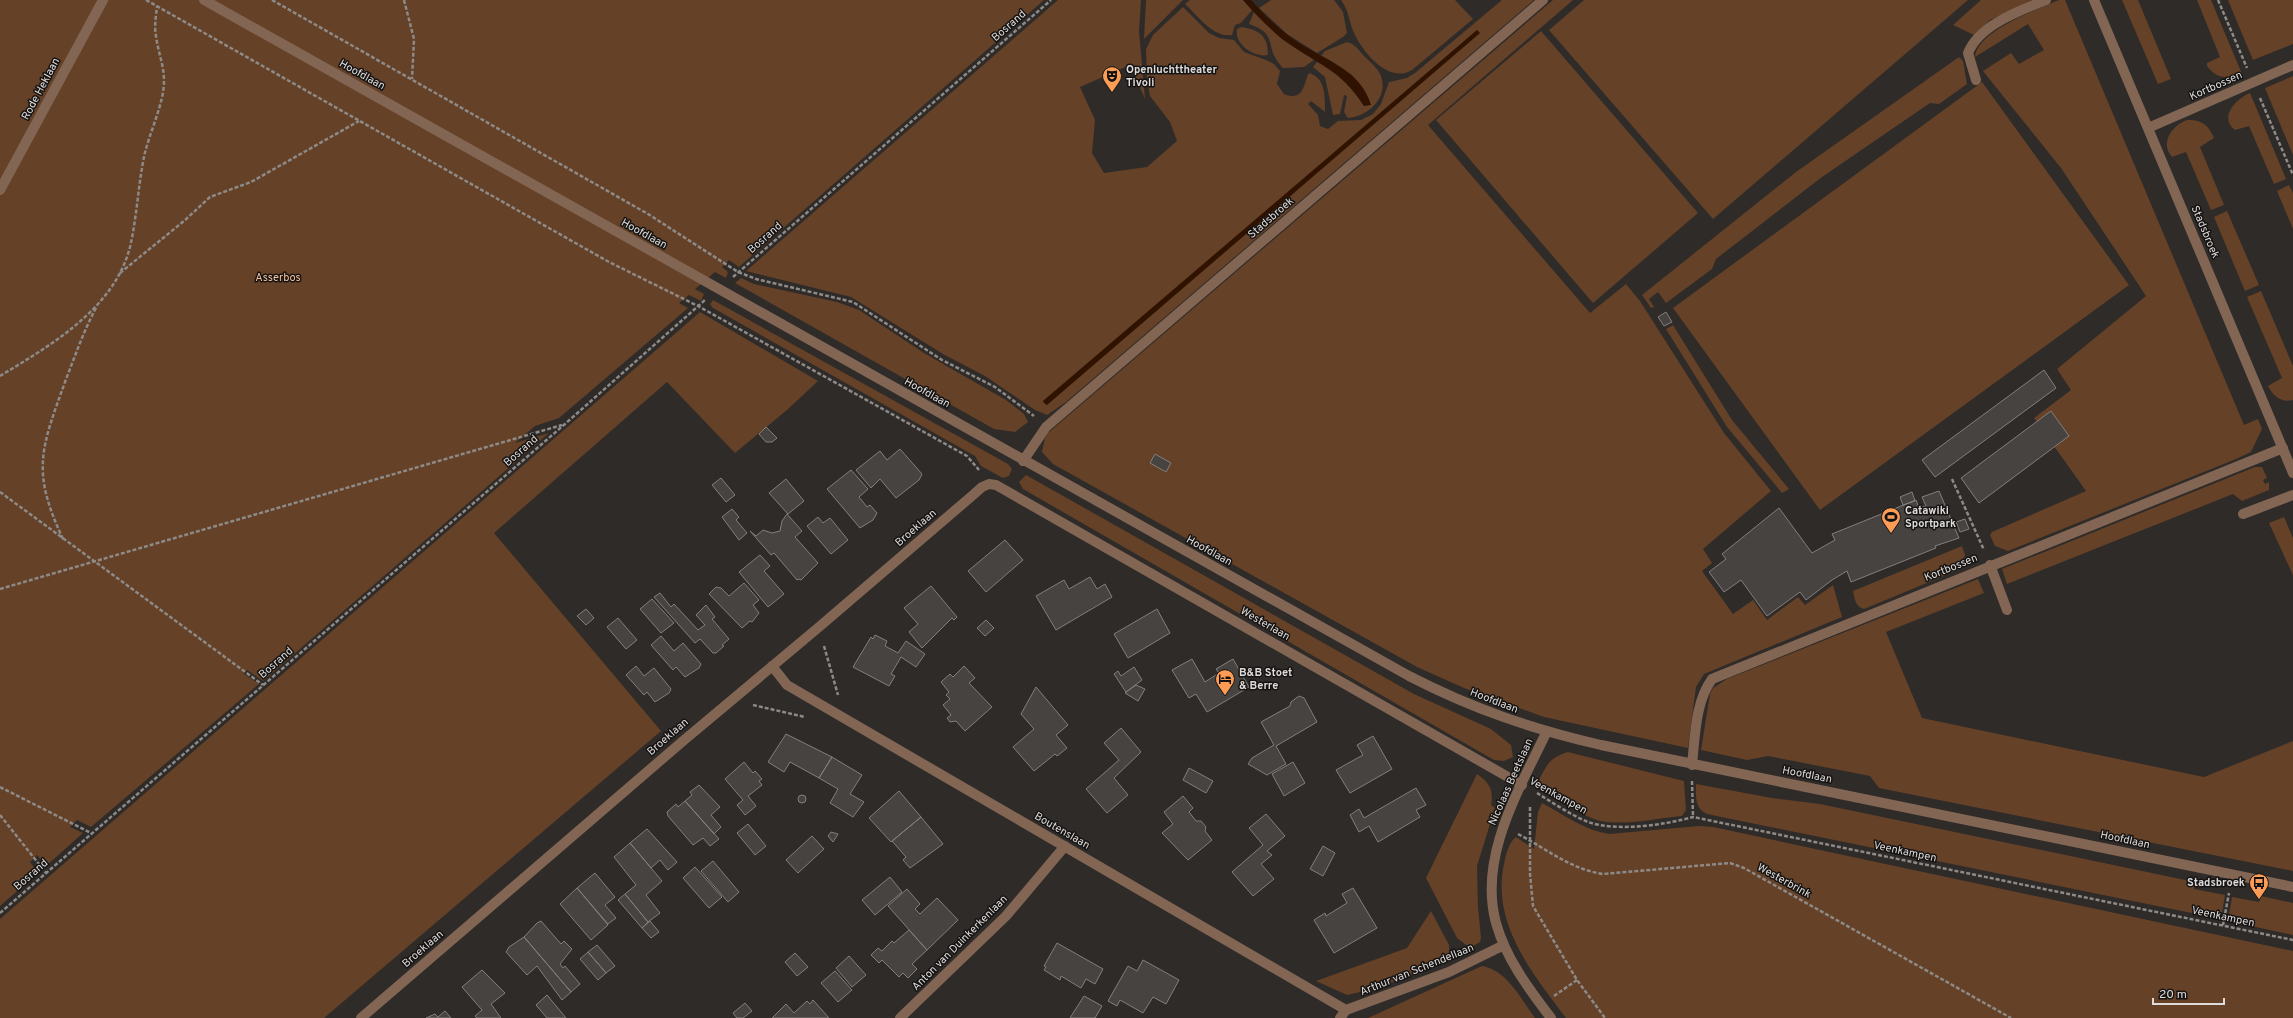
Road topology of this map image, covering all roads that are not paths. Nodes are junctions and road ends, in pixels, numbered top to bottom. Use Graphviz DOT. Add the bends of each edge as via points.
graph roads {
  1 [pos="103,0"];
  2 [pos="204,0"];
  3 [pos="1543,0"];
  4 [pos="2046,0"];
  5 [pos="2094,0"];
  6 [pos="2293,65"];
  7 [pos="1976,80"];
  8 [pos="2148,128"];
  9 [pos="0,190"];
  10 [pos="2283,448"];
  11 [pos="1023,461"];
  12 [pos="2293,474"];
  13 [pos="996,484"];
  14 [pos="2293,495"];
  15 [pos="2243,514"];
  16 [pos="1990,565"];
  17 [pos="2007,610"];
  18 [pos="772,666"];
  19 [pos="1546,733"];
  20 [pos="1692,765"];
  21 [pos="1522,785"];
  22 [pos="1065,846"];
  23 [pos="2293,887"];
  24 [pos="1504,945"];
  25 [pos="1343,1014"];
  26 [pos="361,1018"];
  27 [pos="900,1018"];
  28 [pos="1551,1018"];
  1 -- 9 [label="street, Rode Heklaan"];
  2 -- 11 [label="street, Hoofdlaan"];
  3 -- 11 [label="street, Stadsbroek" via="1046,427"];
  4 -- 7 [label="street" via="2002,21 1974,40 1968,53"];
  5 -- 8 [label="street, Stadsbroek"];
  6 -- 8 [label="street, Kortbossen"];
  8 -- 10 [label="street, Stadsbroek"];
  10 -- 12 [label="street, Stadsbroek"];
  10 -- 16 [label="street, Kortbossen"];
  11 -- 19 [label="street, Hoofdlaan" via="1409,676 1489,713"];
  13 -- 18 [label="street, Broeklaan" via="982,487"];
  13 -- 21 [label="street, Westerlaan"];
  14 -- 15 [label="street"];
  16 -- 17 [label="street"];
  16 -- 20 [label="street, Kortbossen" via="1712,679 1704,689"];
  18 -- 22 [label="street, Boutenslaan" via="787,685"];
  18 -- 26 [label="street, Broeklaan"];
  19 -- 20 [label="street, Hoofdlaan"];
  19 -- 21 [label="street, Nicolaas Beetslaan"];
  20 -- 23 [label="street, Hoofdlaan" via="1880,801"];
  21 -- 24 [label="street, Nicolaas Beetslaan" via="1504,826 1494,864 1492,901"];
  22 -- 25 [label="street, Boutenslaan"];
  22 -- 27 [label="street, Anton van Duinkerkenlaan" via="1006,916"];
  24 -- 25 [label="street, Arthur van Schendellaan" via="1449,972"];
  24 -- 28 [label="street, Nicolaas Beetslaan" via="1513,964"];
}
